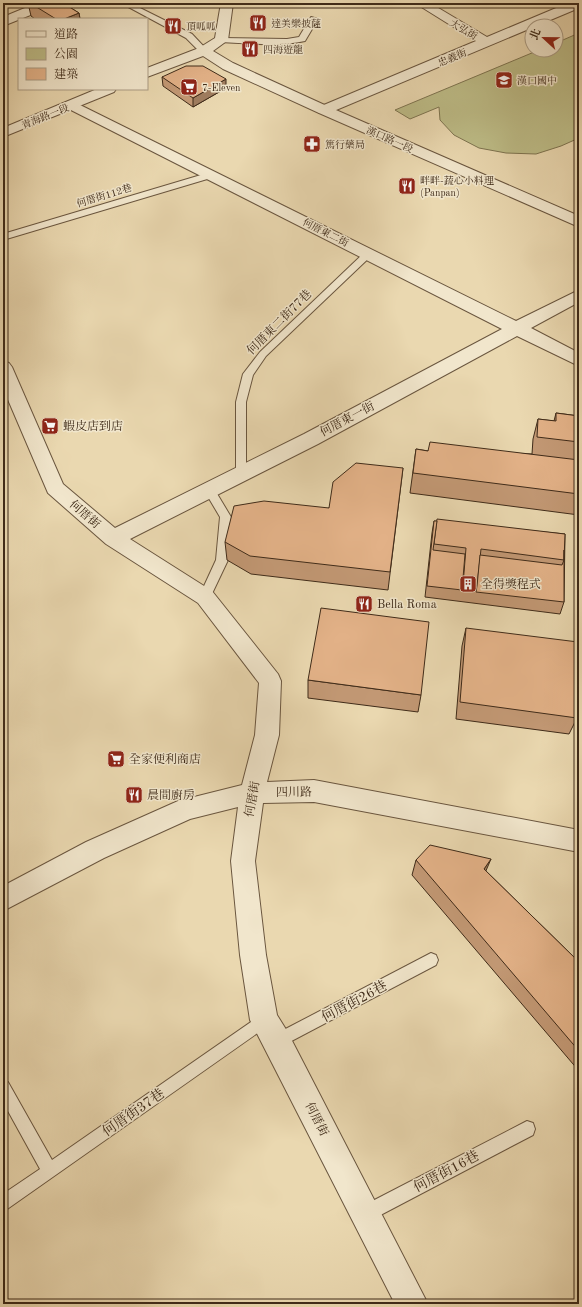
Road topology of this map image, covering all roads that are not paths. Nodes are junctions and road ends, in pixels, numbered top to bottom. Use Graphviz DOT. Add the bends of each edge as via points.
graph roads {
  1 [pos="48,3"];
  2 [pos="125,3"];
  3 [pos="227,3"];
  4 [pos="421,3"];
  5 [pos="579,3"];
  6 [pos="314,19"];
  7 [pos="3,22"];
  8 [pos="221,40"];
  9 [pos="487,42"];
  10 [pos="204,51"];
  11 [pos="148,73"];
  12 [pos="107,90"];
  13 [pos="72,105"];
  14 [pos="324,110"];
  15 [pos="3,133"];
  16 [pos="211,175"];
  17 [pos="579,222"];
  18 [pos="3,237"];
  19 [pos="368,254"];
  20 [pos="579,295"];
  21 [pos="516,328"];
  22 [pos="579,360"];
  23 [pos="3,367"];
  24 [pos="241,474"];
  25 [pos="209,490"];
  26 [pos="113,538"];
  27 [pos="205,597"];
  28 [pos="252,793"];
  29 [pos="579,841"];
  30 [pos="3,899"];
  31 [pos="431,960"];
  32 [pos="264,1020"];
  33 [pos="277,1042"];
  34 [pos="3,1087"];
  35 [pos="527,1129"];
  36 [pos="50,1170"];
  37 [pos="3,1204"];
  38 [pos="365,1214"];
  39 [pos="412,1304"];
  1 -- 7 [label="street"];
  2 -- 10 [label="lane" via="189,36"];
  3 -- 8 [label="street"];
  4 -- 9 [label="street, 大弘街"];
  5 -- 9 [label="street, 忠義街"];
  6 -- 8 [label="lane" via="302,39"];
  8 -- 10 [label="street"];
  9 -- 14 [label="street, 忠義街"];
  10 -- 11 [label="street"];
  10 -- 14 [label="street, 漢口路一段" via="228,66"];
  12 -- 13 [label="street, 青海路一段"];
  13 -- 15 [label="street, 青海路一段"];
  13 -- 16 [label="street, 何厝東二街"];
  14 -- 17 [label="street, 漢口路一段"];
  16 -- 18 [label="lane, 何厝街112巷"];
  16 -- 19 [label="street, 何厝東二街"];
  19 -- 21 [label="street, 何厝東二街"];
  19 -- 24 [label="lane, 何厝東二街77巷" via="263,354 248,374 241,402"];
  20 -- 21 [label="street, 何厝東一街"];
  21 -- 22 [label="street, 何厝東二街"];
  21 -- 24 [label="street, 何厝東一街"];
  23 -- 26 [label="street, 何厝街" via="55,488"];
  24 -- 25 [label="street, 何厝東一街"];
  25 -- 26 [label="street, 何厝東一街"];
  25 -- 27 [label="lane" via="226,516 222,560"];
  26 -- 27 [label="street, 何厝街"];
  27 -- 28 [label="street, 何厝街" via="270,681 267,736"];
  28 -- 29 [label="street, 四川路" via="314,791"];
  28 -- 30 [label="street, 四川路" via="186,809 95,850"];
  28 -- 32 [label="street, 何厝街" via="243,861 253,955"];
  31 -- 33 [label="lane, 何厝街26巷"];
  32 -- 33 [label="street, 何厝街"];
  32 -- 36 [label="lane, 何厝街37巷"];
  33 -- 38 [label="street, 何厝街"];
  34 -- 36 [label="lane"];
  35 -- 38 [label="lane, 何厝街16巷"];
  36 -- 37 [label="lane, 何厝街37巷"];
  38 -- 39 [label="street, 何厝街"];
}
